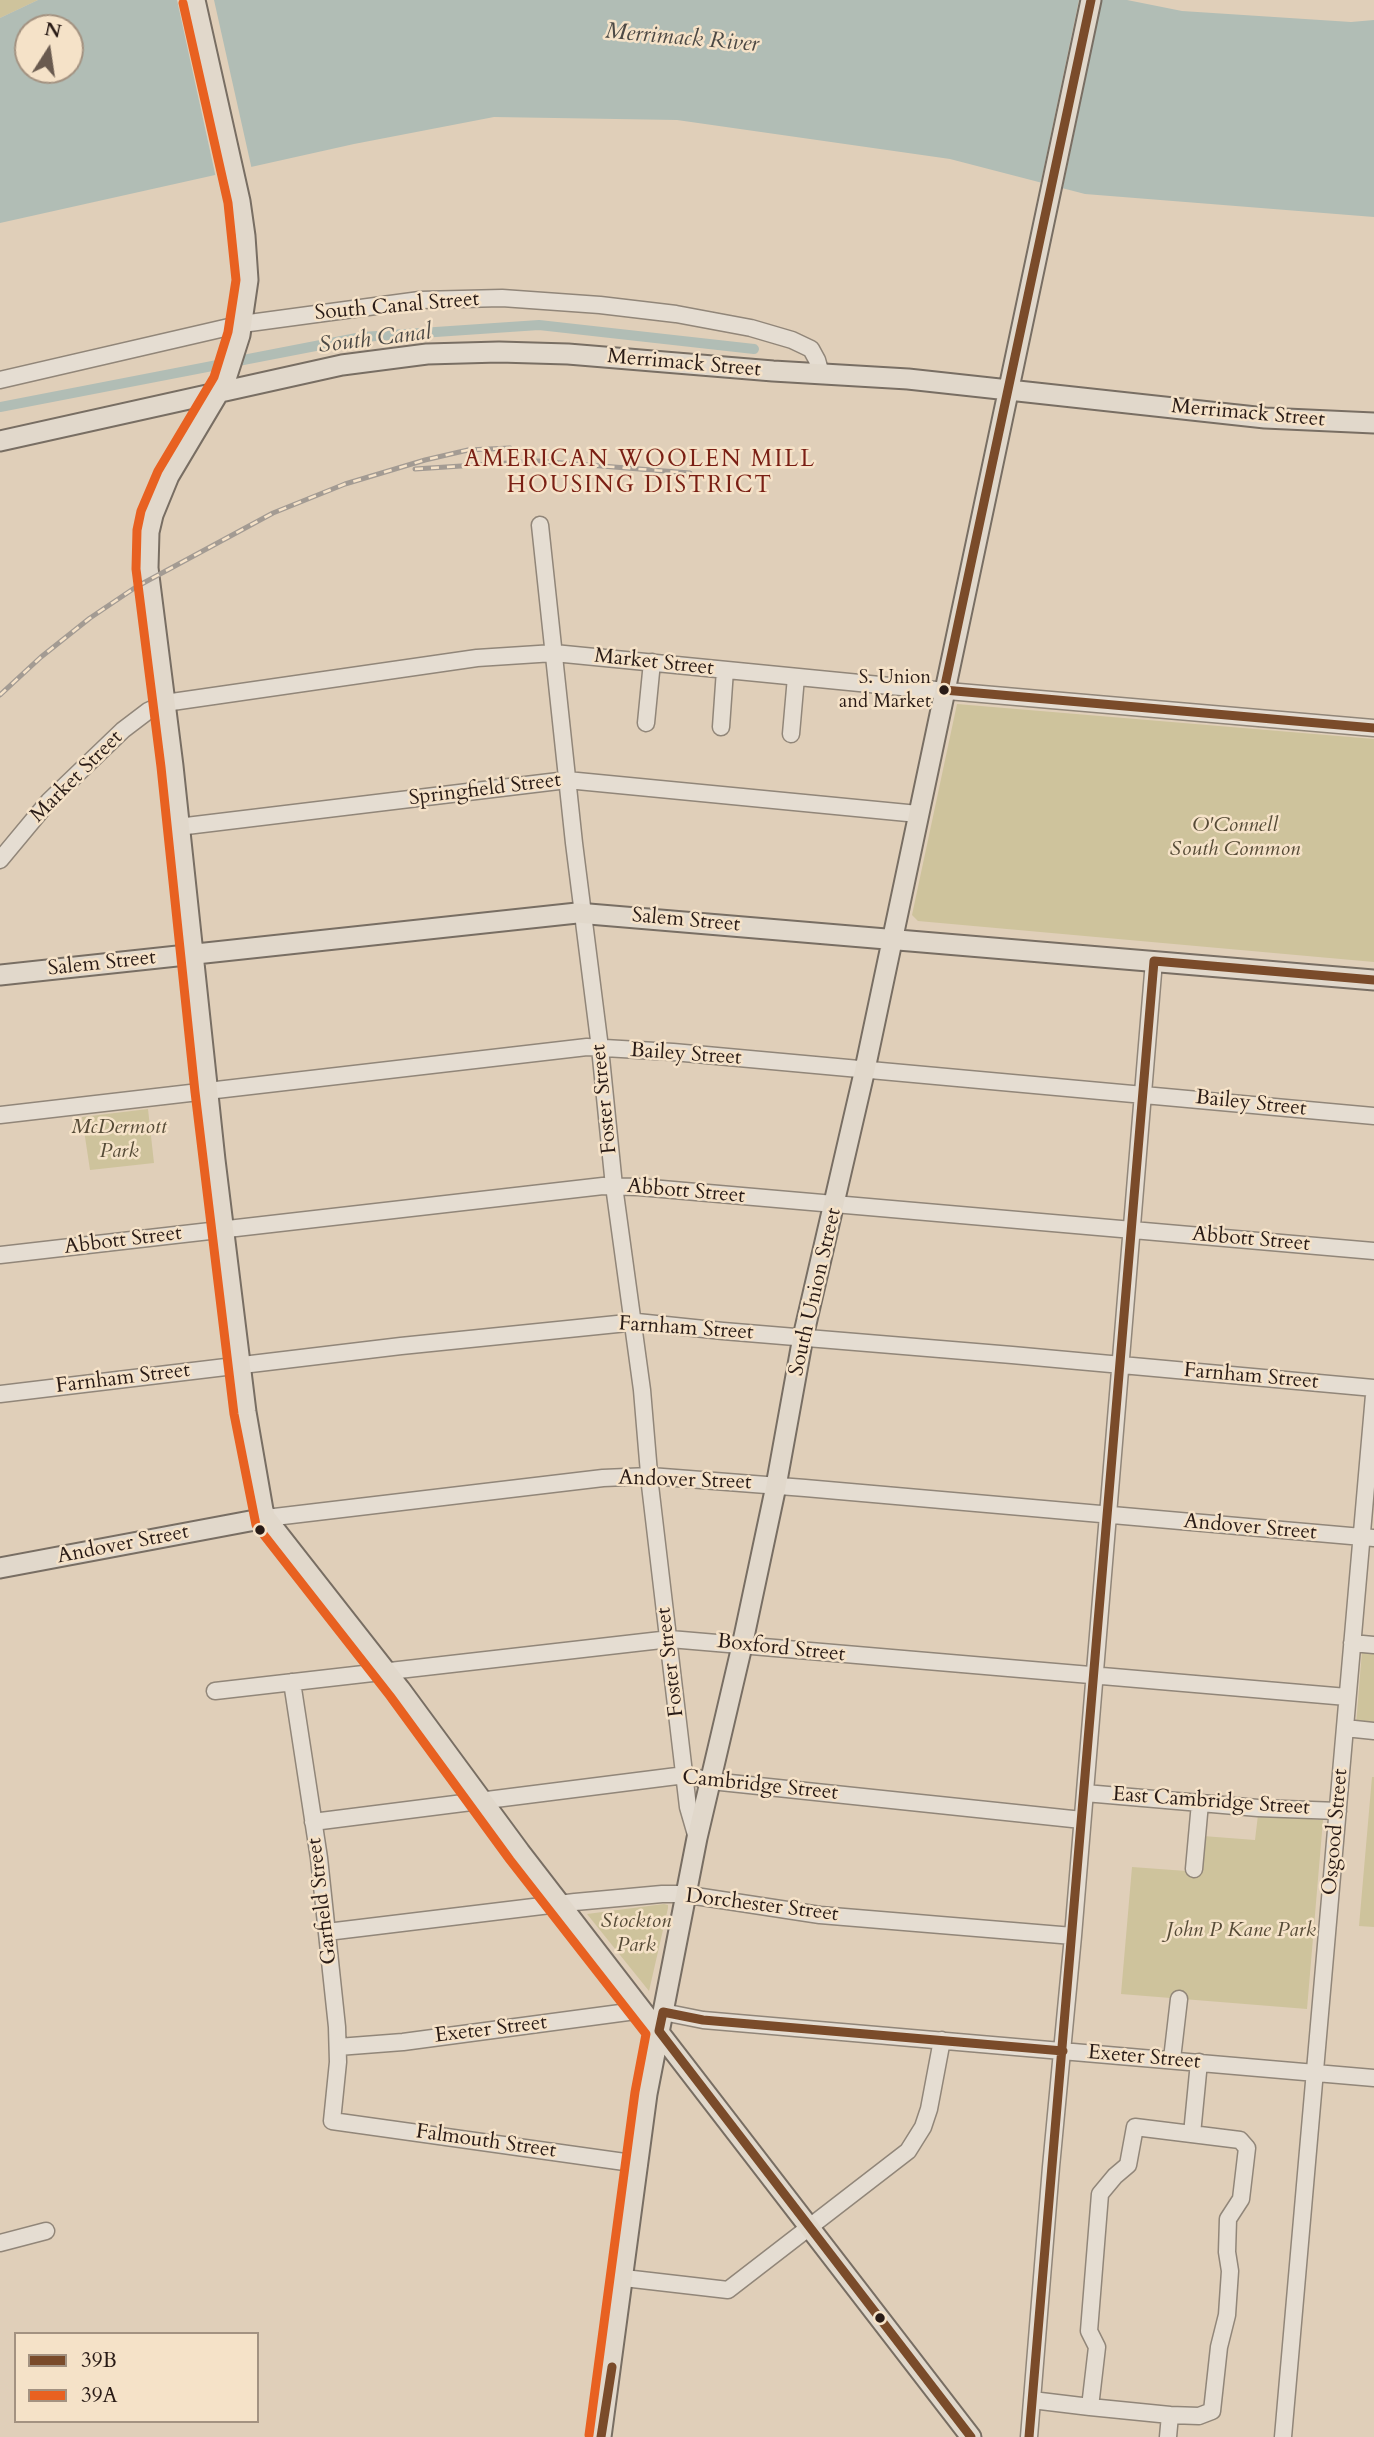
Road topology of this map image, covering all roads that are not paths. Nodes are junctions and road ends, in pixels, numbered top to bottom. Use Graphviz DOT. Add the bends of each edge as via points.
graph roads {
  1 [pos="195,0"];
  2 [pos="1091,0"];
  3 [pos="241,329"];
  4 [pos="821,374"];
  5 [pos="0,380"];
  6 [pos="222,388"];
  7 [pos="1009,390"];
  8 [pos="1374,423"];
  9 [pos="0,441"];
  10 [pos="540,525"];
  11 [pos="554,653"];
  12 [pos="652,662"];
  13 [pos="725,670"];
  14 [pos="796,677"];
  15 [pos="944,691"];
  16 [pos="165,703"];
  17 [pos="646,723"];
  18 [pos="721,727"];
  19 [pos="1374,728"];
  20 [pos="791,734"];
  21 [pos="567,780"];
  22 [pos="918,814"];
  23 [pos="178,827"];
  24 [pos="0,860"];
  25 [pos="583,913"];
  26 [pos="892,939"];
  27 [pos="192,954"];
  28 [pos="1154,961"];
  29 [pos="0,975"];
  30 [pos="1374,980"];
  31 [pos="600,1048"];
  32 [pos="865,1069"];
  33 [pos="206,1091"];
  34 [pos="1143,1094"];
  35 [pos="0,1115"];
  36 [pos="1374,1116"];
  37 [pos="614,1186"];
  38 [pos="835,1205"];
  39 [pos="223,1229"];
  40 [pos="1132,1229"];
  41 [pos="1374,1251"];
  42 [pos="0,1255"];
  43 [pos="632,1322"];
  44 [pos="803,1337"];
  45 [pos="1121,1365"];
  46 [pos="240,1366"];
  47 [pos="1374,1388"];
  48 [pos="0,1394"];
  49 [pos="1374,1395"];
  50 [pos="650,1476"];
  51 [pos="776,1486"];
  52 [pos="1108,1516"];
  53 [pos="266,1518"];
  54 [pos="1368,1538"];
  55 [pos="0,1568"];
  56 [pos="670,1639"];
  57 [pos="1352,1643"];
  58 [pos="1374,1645"];
  59 [pos="742,1646"];
  60 [pos="387,1672"];
  61 [pos="1095,1677"];
  62 [pos="292,1682"];
  63 [pos="215,1691"];
  64 [pos="1348,1697"];
  65 [pos="1345,1728"];
  66 [pos="1374,1731"];
  67 [pos="685,1775"];
  68 [pos="710,1782"];
  69 [pos="1085,1793"];
  70 [pos="483,1801"];
  71 [pos="1200,1803"];
  72 [pos="1338,1811"];
  73 [pos="1082,1820"];
  74 [pos="313,1822"];
  75 [pos="697,1838"];
  76 [pos="1194,1868"];
  77 [pos="686,1895"];
  78 [pos="561,1904"];
  79 [pos="327,1932"];
  80 [pos="1073,1936"];
  81 [pos="1179,1999"];
  82 [pos="643,2010"];
  83 [pos="661,2021"];
  84 [pos="942,2040"];
  85 [pos="338,2047"];
  86 [pos="1063,2051"];
  87 [pos="1172,2059"];
  88 [pos="1199,2062"];
  89 [pos="1315,2072"];
  90 [pos="1374,2078"];
  91 [pos="332,2121"];
  92 [pos="1192,2134"];
  93 [pos="639,2164"];
  94 [pos="809,2227"];
  95 [pos="46,2231"];
  96 [pos="0,2244"];
  97 [pos="624,2278"];
  98 [pos="1032,2400"];
  99 [pos="1090,2407"];
  100 [pos="1170,2415"];
  101 [pos="601,2437"];
  102 [pos="971,2437"];
  103 [pos="1029,2437"];
  104 [pos="1168,2437"];
  105 [pos="1283,2437"];
  1 -- 3 [label="main road" via="245,236 248,280"];
  2 -- 7 [label="main road, South Union Street"];
  3 -- 4 [label="street, South Canal Street" via="420,300 600,305 688,316 792,340 811,349"];
  3 -- 5 [label="street, South Canal Street"];
  3 -- 6 [label="main road"];
  4 -- 6 [label="main road, Merrimack Street" via="499,352 427,354 342,365"];
  4 -- 7 [label="main road, Merrimack Street"];
  6 -- 9 [label="main road, Merrimack Street"];
  6 -- 16 [label="main road" via="169,477 149,532 148,568"];
  7 -- 8 [label="main road, Merrimack Street" via="1265,418"];
  7 -- 15 [label="main road, South Union Street"];
  10 -- 11 [label="street, Foster Street"];
  11 -- 12 [label="street, Market Street"];
  11 -- 16 [label="street, Market Street" via="477,658"];
  11 -- 21 [label="street, Foster Street"];
  12 -- 13 [label="street, Market Street"];
  12 -- 17 [label="street"];
  13 -- 14 [label="street, Market Street"];
  13 -- 18 [label="street"];
  14 -- 15 [label="street, Market Street"];
  14 -- 20 [label="street"];
  15 -- 19 [label="street, Market Street"];
  15 -- 22 [label="main road, South Union Street"];
  16 -- 23 [label="main road"];
  16 -- 24 [label="street, Market Street" via="148,711 49,801"];
  21 -- 22 [label="street, Springfield Street"];
  21 -- 23 [label="street, Springfield Street"];
  21 -- 25 [label="street, Foster Street"];
  22 -- 26 [label="main road, South Union Street"];
  23 -- 27 [label="main road"];
  25 -- 26 [label="main road, Salem Street"];
  25 -- 27 [label="main road, Salem Street"];
  25 -- 31 [label="street, Foster Street"];
  26 -- 28 [label="main road, Salem Street"];
  26 -- 32 [label="main road, South Union Street"];
  27 -- 29 [label="main road, Salem Street"];
  27 -- 33 [label="main road"];
  28 -- 30 [label="main road, Salem Street"];
  28 -- 34 [label="street"];
  31 -- 32 [label="street, Bailey Street"];
  31 -- 33 [label="street, Bailey Street"];
  31 -- 37 [label="street, Foster Street"];
  32 -- 34 [label="street, Bailey Street"];
  32 -- 38 [label="main road, South Union Street"];
  33 -- 35 [label="street, Bailey Street"];
  33 -- 39 [label="main road"];
  34 -- 36 [label="street, Bailey Street"];
  34 -- 40 [label="street"];
  37 -- 38 [label="street, Abbott Street"];
  37 -- 39 [label="street, Abbott Street"];
  37 -- 43 [label="street, Foster Street"];
  38 -- 40 [label="street, Abbott Street"];
  38 -- 44 [label="main road, South Union Street"];
  39 -- 42 [label="street, Abbott Street"];
  39 -- 46 [label="main road"];
  40 -- 41 [label="street, Abbott Street"];
  40 -- 45 [label="street"];
  43 -- 44 [label="street, Farnham Street"];
  43 -- 46 [label="street, Farnham Street"];
  43 -- 50 [label="street, Foster Street"];
  44 -- 45 [label="street, Farnham Street"];
  44 -- 51 [label="main road, South Union Street"];
  45 -- 47 [label="street, Farnham Street"];
  45 -- 52 [label="street"];
  46 -- 48 [label="street, Farnham Street"];
  46 -- 53 [label="main road"];
  49 -- 54 [label="street, Osgood Street"];
  50 -- 51 [label="street, Andover Street"];
  50 -- 53 [label="street, Andover Street"];
  50 -- 56 [label="street, Foster Street"];
  51 -- 52 [label="street, Andover Street"];
  51 -- 59 [label="main road, South Union Street"];
  52 -- 54 [label="street, Andover Street"];
  52 -- 61 [label="street"];
  53 -- 55 [label="main road, Andover Street"];
  53 -- 60 [label="main road"];
  54 -- 57 [label="street, Osgood Street"];
  56 -- 59 [label="street, Boxford Street"];
  56 -- 60 [label="street, Boxford Street"];
  56 -- 67 [label="street, Foster Street"];
  57 -- 58 [label="street"];
  57 -- 64 [label="street, Osgood Street"];
  59 -- 61 [label="street, Boxford Street"];
  59 -- 68 [label="main road, South Union Street"];
  60 -- 62 [label="street, Boxford Street"];
  60 -- 70 [label="main road"];
  61 -- 64 [label="street, Boxford Street"];
  61 -- 69 [label="street"];
  62 -- 63 [label="street, Boxford Street"];
  62 -- 74 [label="street, Garfield Street"];
  64 -- 65 [label="street, Osgood Street"];
  65 -- 66 [label="street"];
  65 -- 72 [label="street, Osgood Street"];
  67 -- 68 [label="street, Cambridge Street"];
  67 -- 70 [label="street, Cambridge Street"];
  67 -- 75 [label="street, Foster Street"];
  68 -- 73 [label="street, Cambridge Street"];
  68 -- 75 [label="main road, South Union Street"];
  69 -- 71 [label="street, East Cambridge Street"];
  69 -- 73 [label="street"];
  70 -- 74 [label="street, Cambridge Street"];
  70 -- 78 [label="main road"];
  71 -- 72 [label="street, East Cambridge Street"];
  71 -- 76 [label="street"];
  72 -- 89 [label="street, Osgood Street"];
  73 -- 80 [label="street"];
  74 -- 79 [label="street, Garfield Street"];
  75 -- 77 [label="main road, South Union Street"];
  77 -- 78 [label="street, Dorchester Street"];
  77 -- 80 [label="street, Dorchester Street" via="820,1914"];
  77 -- 83 [label="main road, South Union Street"];
  78 -- 79 [label="street, Dorchester Street"];
  78 -- 82 [label="main road"];
  79 -- 85 [label="street, Garfield Street"];
  80 -- 86 [label="street"];
  81 -- 87 [label="street"];
  82 -- 83 [label="main road"];
  82 -- 85 [label="street, Exeter Street"];
  83 -- 84 [label="street, Exeter Street" via="703,2020"];
  83 -- 93 [label="main road, South Union Street"];
  83 -- 94 [label="main road"];
  84 -- 86 [label="street, Exeter Street"];
  84 -- 94 [label="street" via="929,2109 908,2151"];
  85 -- 91 [label="street, Garfield Street"];
  86 -- 87 [label="street, Exeter Street"];
  86 -- 98 [label="street"];
  87 -- 88 [label="street, Exeter Street"];
  88 -- 89 [label="street, Exeter Street"];
  88 -- 92 [label="street"];
  89 -- 90 [label="street, Exeter Street"];
  89 -- 105 [label="street, Osgood Street"];
  91 -- 93 [label="street, Falmouth Street"];
  92 -- 99 [label="street" via="1135,2127 1128,2165 1100,2194 1089,2331 1097,2347"];
  92 -- 100 [label="street" via="1240,2140 1247,2148 1241,2199 1228,2219 1227,2315 1212,2411 1199,2416"];
  93 -- 97 [label="main road, South Union Street"];
  94 -- 97 [label="street" via="728,2290"];
  94 -- 102 [label="main road"];
  95 -- 96 [label="street"];
  97 -- 101 [label="main road, South Union Street"];
  98 -- 99 [label="street"];
  98 -- 103 [label="street"];
  99 -- 100 [label="street"];
  100 -- 104 [label="street"];
}
